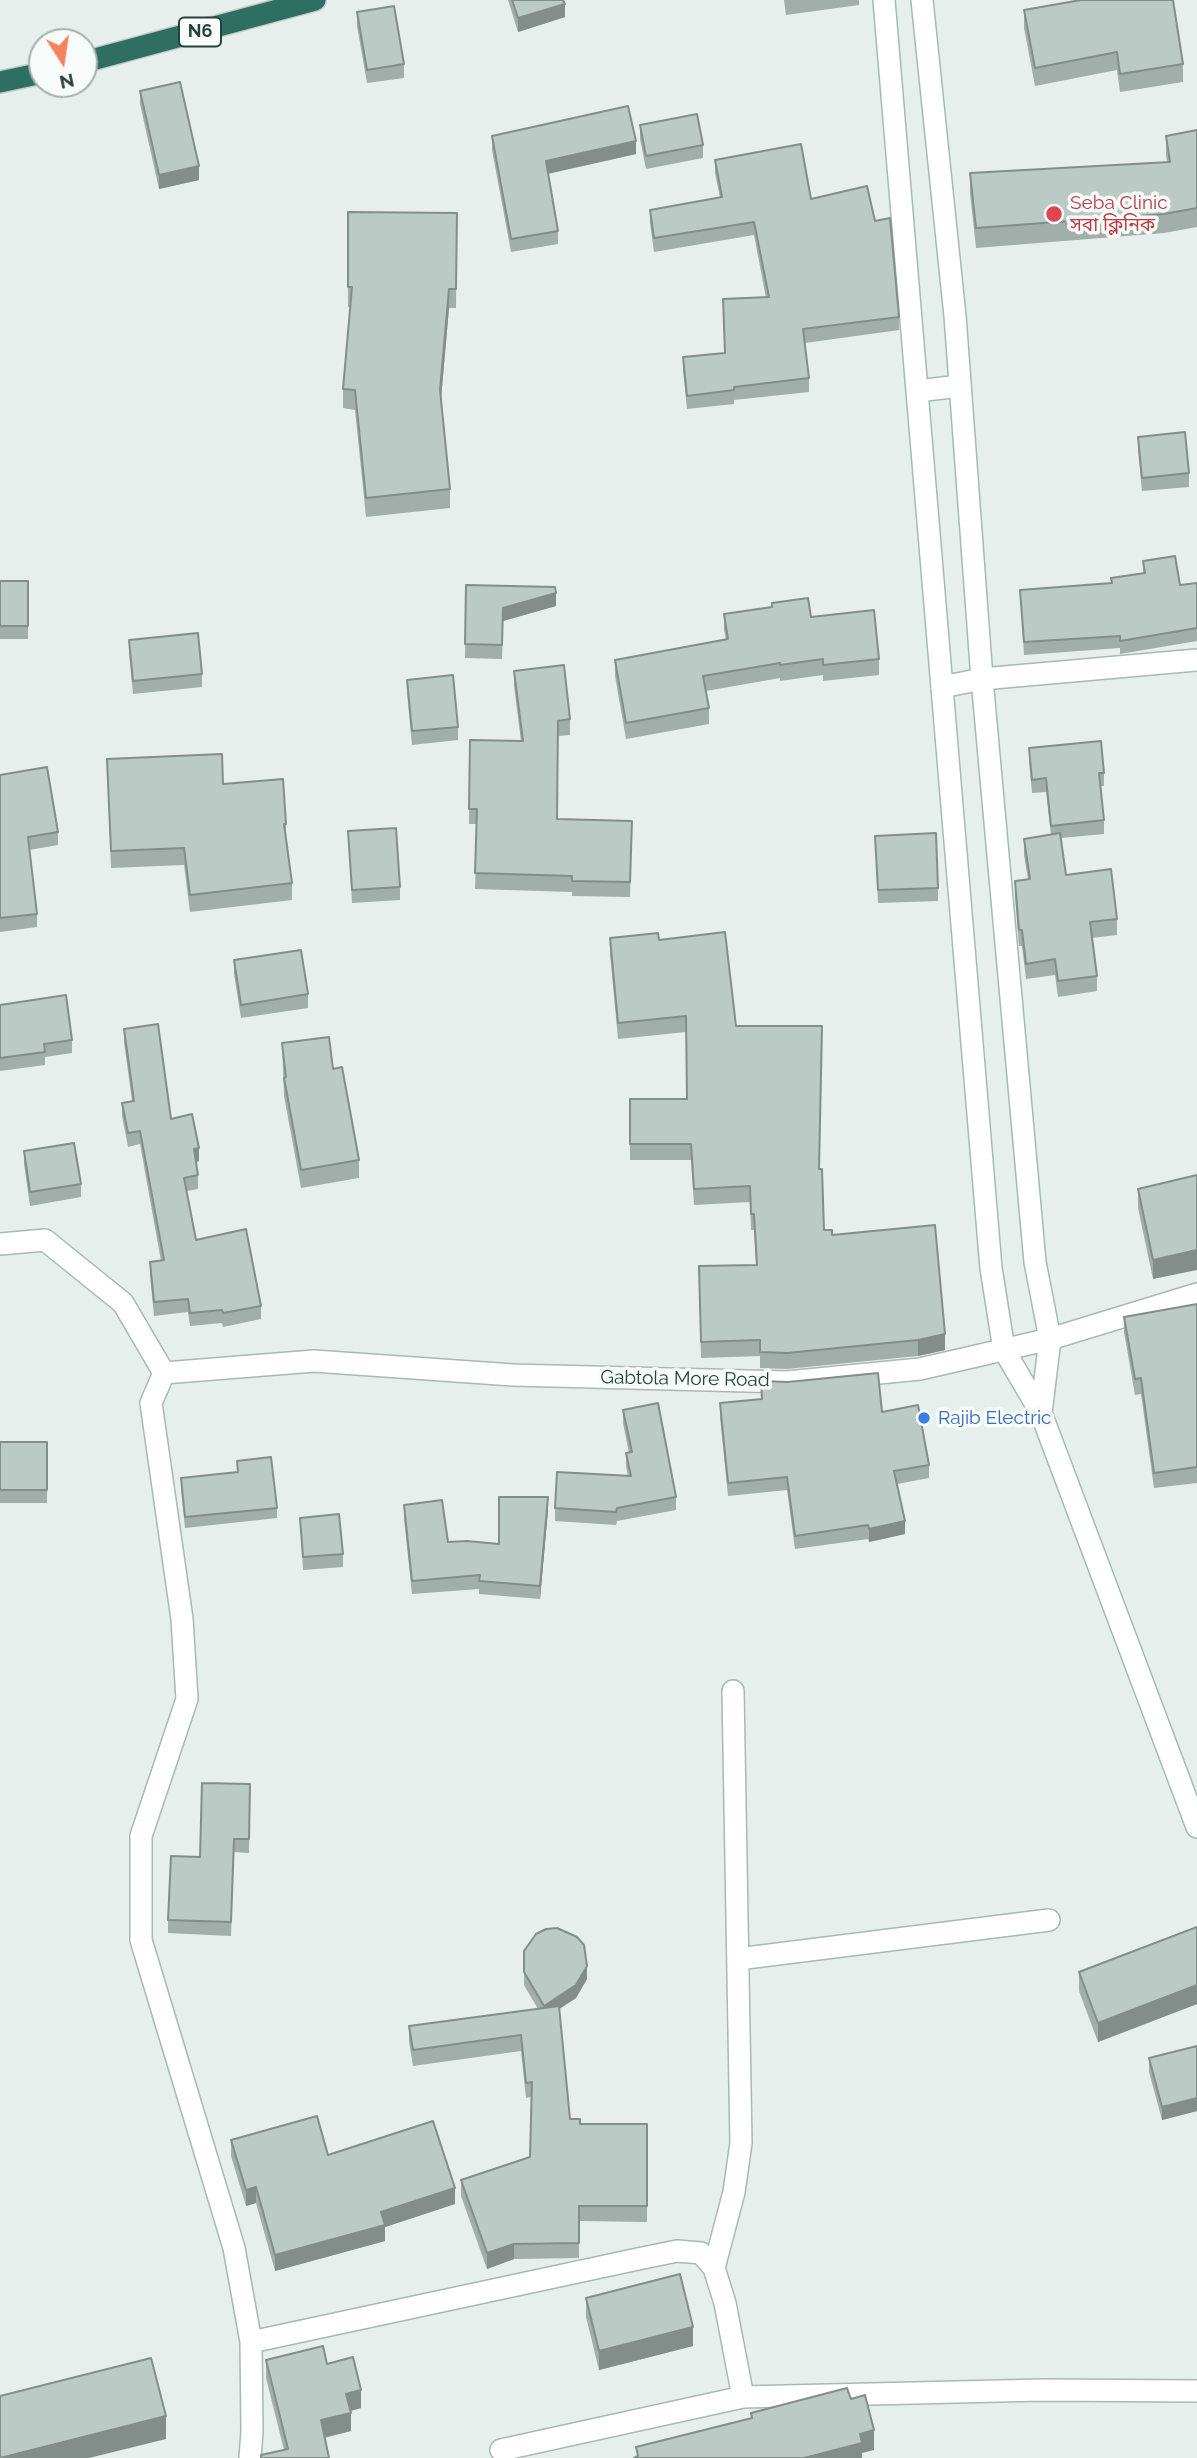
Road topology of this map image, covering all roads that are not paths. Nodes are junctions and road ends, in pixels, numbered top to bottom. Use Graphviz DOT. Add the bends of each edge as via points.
graph roads {
  1 [pos="315,0"];
  2 [pos="884,0"];
  3 [pos="922,0"];
  4 [pos="98,58"];
  5 [pos="28,76"];
  6 [pos="0,82"];
  7 [pos="960,386"];
  8 [pos="917,391"];
  9 [pos="1197,660"];
  10 [pos="982,679"];
  11 [pos="942,687"];
  12 [pos="0,1244"];
  13 [pos="1197,1294"];
  14 [pos="1050,1339"];
  15 [pos="1004,1350"];
  16 [pos="164,1373"];
  17 [pos="1041,1413"];
  18 [pos="733,1691"];
  19 [pos="1197,1827"];
  20 [pos="1049,1920"];
  21 [pos="738,1959"];
  22 [pos="714,2268"];
  23 [pos="251,2342"];
  24 [pos="1197,2391"];
  25 [pos="743,2397"];
  26 [pos="501,2450"];
  27 [pos="250,2458"];
  1 -- 4 [label="highway, N6"];
  2 -- 8 [label="street"];
  3 -- 7 [label="street"];
  5 -- 6 [label="highway"];
  7 -- 8 [label="street"];
  7 -- 10 [label="street"];
  8 -- 11 [label="street"];
  9 -- 10 [label="street"];
  10 -- 11 [label="street"];
  10 -- 14 [label="street" via="1035,1262"];
  11 -- 15 [label="street" via="991,1268"];
  12 -- 16 [label="street" via="45,1241 123,1303"];
  13 -- 14 [label="street, Gabtola More Road"];
  14 -- 15 [label="street, Gabtola More Road"];
  14 -- 17 [label="street"];
  15 -- 16 [label="street, Gabtola More Road" via="920,1368 787,1382 513,1375 314,1361"];
  15 -- 17 [label="street"];
  16 -- 23 [label="street" via="151,1403 182,1619 187,1699 141,1836 141,1940 234,2248"];
  17 -- 19 [label="street"];
  18 -- 21 [label="street"];
  20 -- 21 [label="street"];
  21 -- 22 [label="street" via="741,2143 734,2192"];
  22 -- 23 [label="street" via="701,2253 677,2252"];
  22 -- 25 [label="street"];
  23 -- 27 [label="street"];
  24 -- 25 [label="street"];
  25 -- 26 [label="street"];
}
